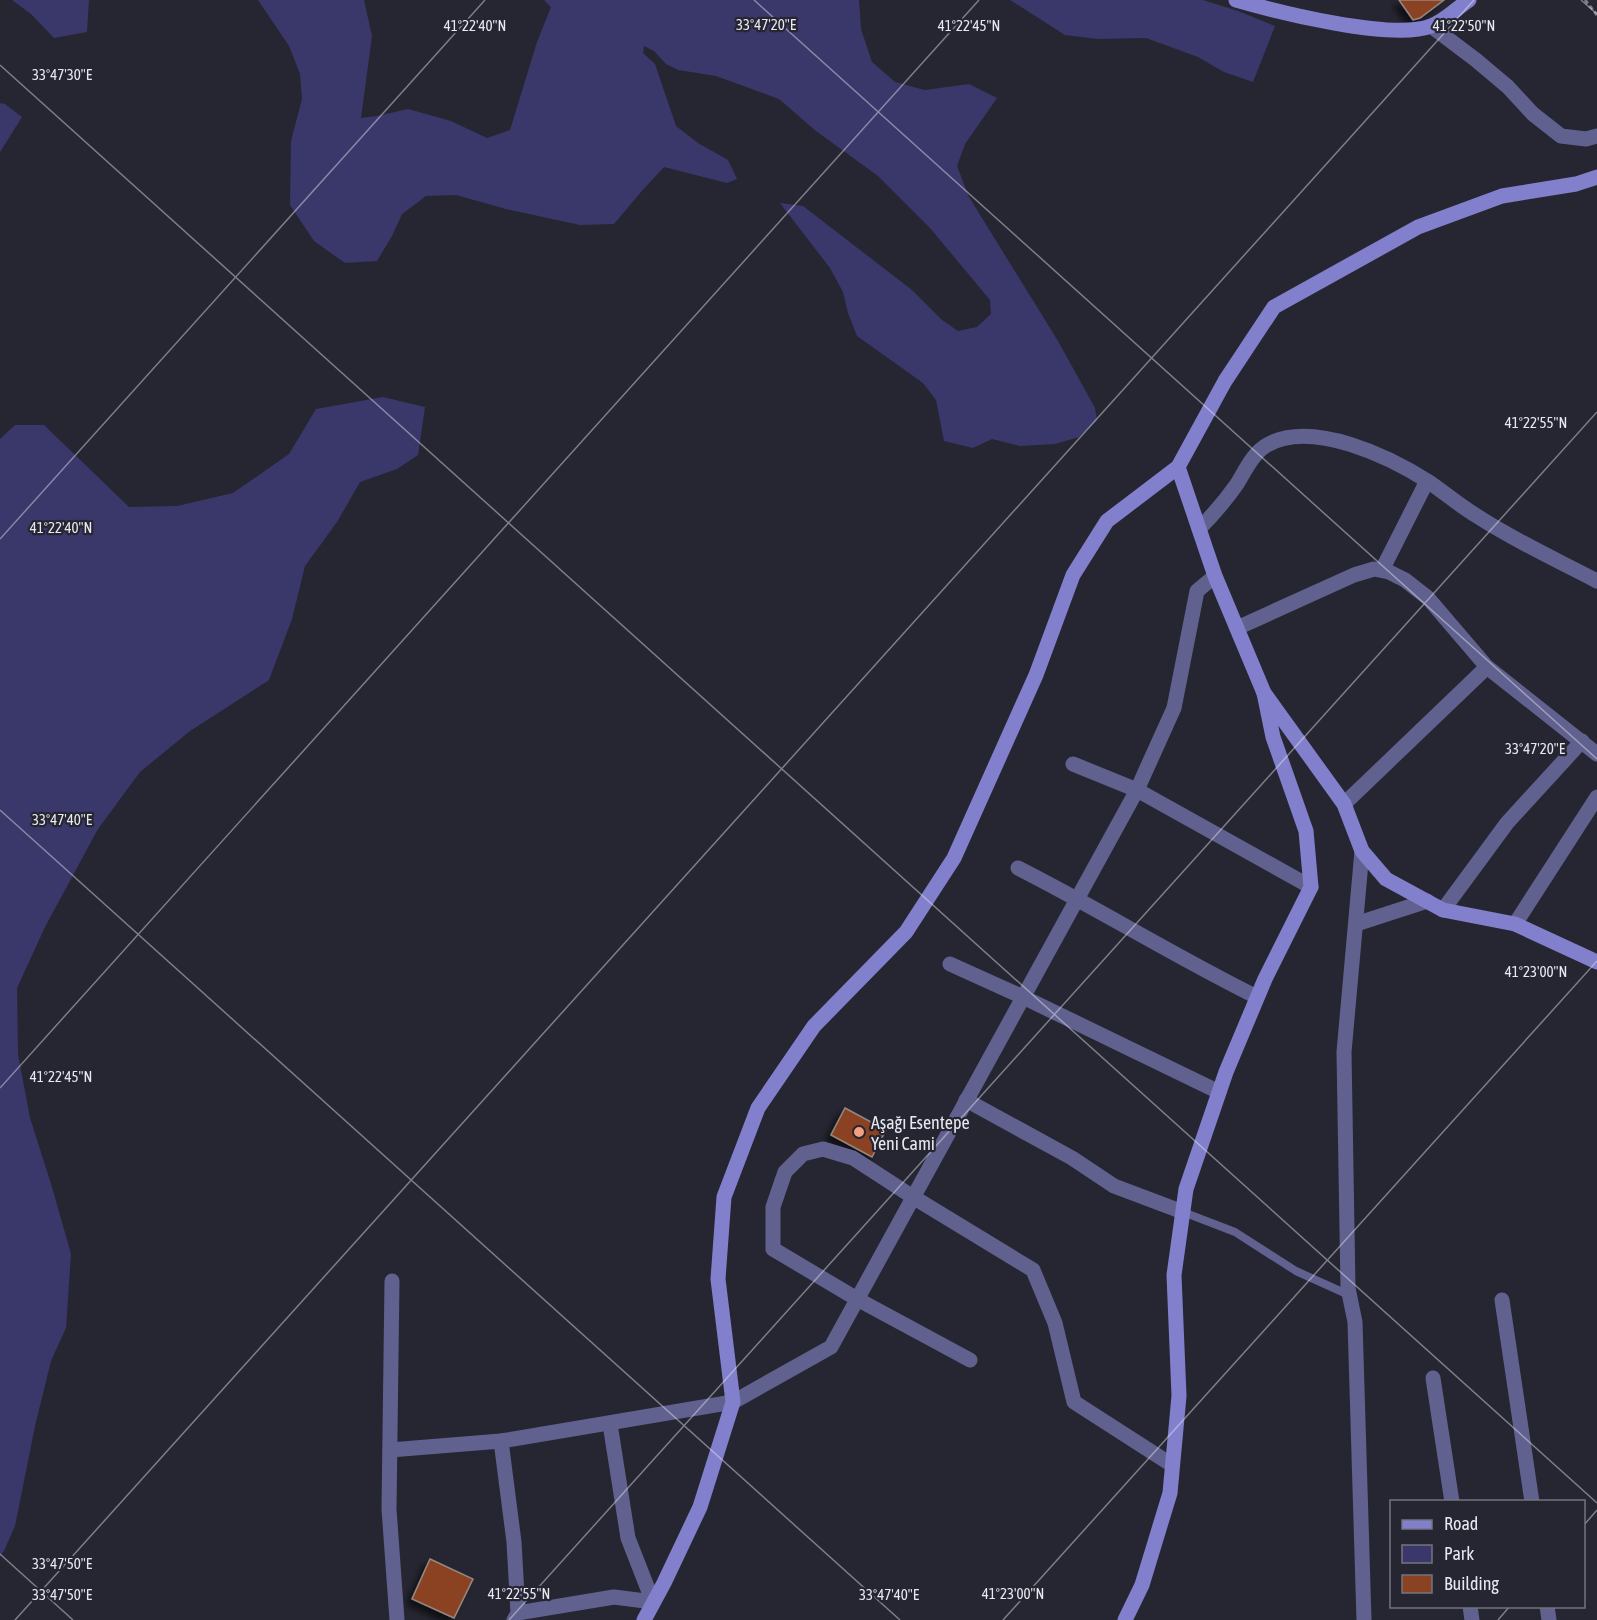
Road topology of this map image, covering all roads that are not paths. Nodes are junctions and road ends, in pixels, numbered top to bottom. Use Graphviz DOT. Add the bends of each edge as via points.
graph roads {
  1 [pos="1236,0"];
  2 [pos="1469,0"];
  3 [pos="1272,4"];
  4 [pos="1431,26"];
  5 [pos="1597,136"];
  6 [pos="1597,177"];
  7 [pos="1178,467"];
  8 [pos="1427,481"];
  9 [pos="1198,529"];
  10 [pos="1382,570"];
  11 [pos="1215,576"];
  12 [pos="1597,581"];
  13 [pos="1237,628"];
  14 [pos="1487,668"];
  15 [pos="1264,693"];
  16 [pos="1582,741"];
  17 [pos="1597,754"];
  18 [pos="1073,764"];
  19 [pos="1137,790"];
  20 [pos="1597,797"];
  21 [pos="1344,804"];
  22 [pos="1362,851"];
  23 [pos="1018,868"];
  24 [pos="1311,887"];
  25 [pos="1077,898"];
  26 [pos="1427,901"];
  27 [pos="1443,910"];
  28 [pos="1356,924"];
  29 [pos="1515,924"];
  30 [pos="1597,962"];
  31 [pos="950,964"];
  32 [pos="1023,997"];
  33 [pos="1257,997"];
  34 [pos="1219,1092"];
  35 [pos="966,1100"];
  36 [pos="913,1197"];
  37 [pos="1183,1212"];
  38 [pos="392,1281"];
  39 [pos="1349,1294"];
  40 [pos="857,1299"];
  41 [pos="1502,1300"];
  42 [pos="970,1360"];
  43 [pos="1433,1378"];
  44 [pos="733,1402"];
  45 [pos="610,1424"];
  46 [pos="501,1441"];
  47 [pos="390,1450"];
  48 [pos="1172,1465"];
  49 [pos="1452,1500"];
  50 [pos="1532,1500"];
  51 [pos="653,1602"];
  52 [pos="516,1617"];
  53 [pos="397,1620"];
  54 [pos="644,1620"];
  55 [pos="1125,1620"];
  56 [pos="1364,1620"];
  1 -- 3 [label="street"];
  2 -- 4 [label="street"];
  3 -- 4 [label="street" via="1324,21 1400,31"];
  4 -- 5 [label="street" via="1508,87 1561,136 1586,140"];
  6 -- 7 [label="street" via="1502,196 1418,227 1274,307 1225,381"];
  7 -- 9 [label="street"];
  7 -- 44 [label="street" via="1107,521 1073,575 1036,675 954,858 906,932 814,1026 758,1108 724,1197 717,1279"];
  8 -- 9 [label="street" via="1352,445 1302,436 1279,440 1265,446 1251,461 1217,511"];
  8 -- 10 [label="street"];
  8 -- 12 [label="street" via="1477,516"];
  9 -- 11 [label="street"];
  10 -- 13 [label="street" via="1374,568 1354,575"];
  10 -- 14 [label="street" via="1405,580 1428,598"];
  11 -- 13 [label="street"];
  11 -- 19 [label="street" via="1197,591 1174,708"];
  13 -- 15 [label="street"];
  14 -- 16 [label="street"];
  14 -- 21 [label="street"];
  15 -- 21 [label="street"];
  15 -- 24 [label="street" via="1273,736 1306,831"];
  16 -- 17 [label="street"];
  16 -- 27 [label="street" via="1507,823"];
  18 -- 19 [label="street"];
  19 -- 24 [label="street"];
  19 -- 25 [label="street"];
  20 -- 29 [label="street"];
  21 -- 22 [label="street"];
  22 -- 26 [label="street" via="1386,879"];
  22 -- 28 [label="street"];
  23 -- 25 [label="street"];
  24 -- 33 [label="street"];
  25 -- 32 [label="street"];
  25 -- 33 [label="street" via="1205,972"];
  26 -- 27 [label="street"];
  26 -- 28 [label="street"];
  27 -- 29 [label="street"];
  28 -- 39 [label="street" via="1344,1052"];
  29 -- 30 [label="street"];
  31 -- 32 [label="street"];
  32 -- 34 [label="street"];
  32 -- 35 [label="street"];
  33 -- 34 [label="street"];
  34 -- 37 [label="street" via="1186,1190"];
  35 -- 36 [label="street"];
  35 -- 37 [label="street" via="1072,1158 1114,1186"];
  36 -- 40 [label="street"];
  36 -- 40 [label="street" via="853,1158 823,1149 803,1154 785,1172 773,1207 773,1249"];
  36 -- 48 [label="street" via="1033,1270 1055,1323 1074,1402"];
  37 -- 39 [label="lane" via="1235,1232 1296,1271"];
  37 -- 48 [label="street" via="1174,1275 1179,1396"];
  38 -- 47 [label="street"];
  39 -- 56 [label="street" via="1355,1322"];
  40 -- 42 [label="street"];
  40 -- 44 [label="street" via="831,1347"];
  41 -- 50 [label="street"];
  43 -- 49 [label="street"];
  44 -- 45 [label="street"];
  44 -- 51 [label="street" via="700,1507"];
  45 -- 46 [label="street"];
  45 -- 51 [label="street" via="628,1538"];
  46 -- 47 [label="street"];
  46 -- 52 [label="street" via="514,1542"];
  47 -- 53 [label="street" via="389,1509"];
  48 -- 55 [label="street" via="1170,1493 1142,1585"];
  51 -- 52 [label="street" via="614,1597"];
  51 -- 54 [label="street"];
}
